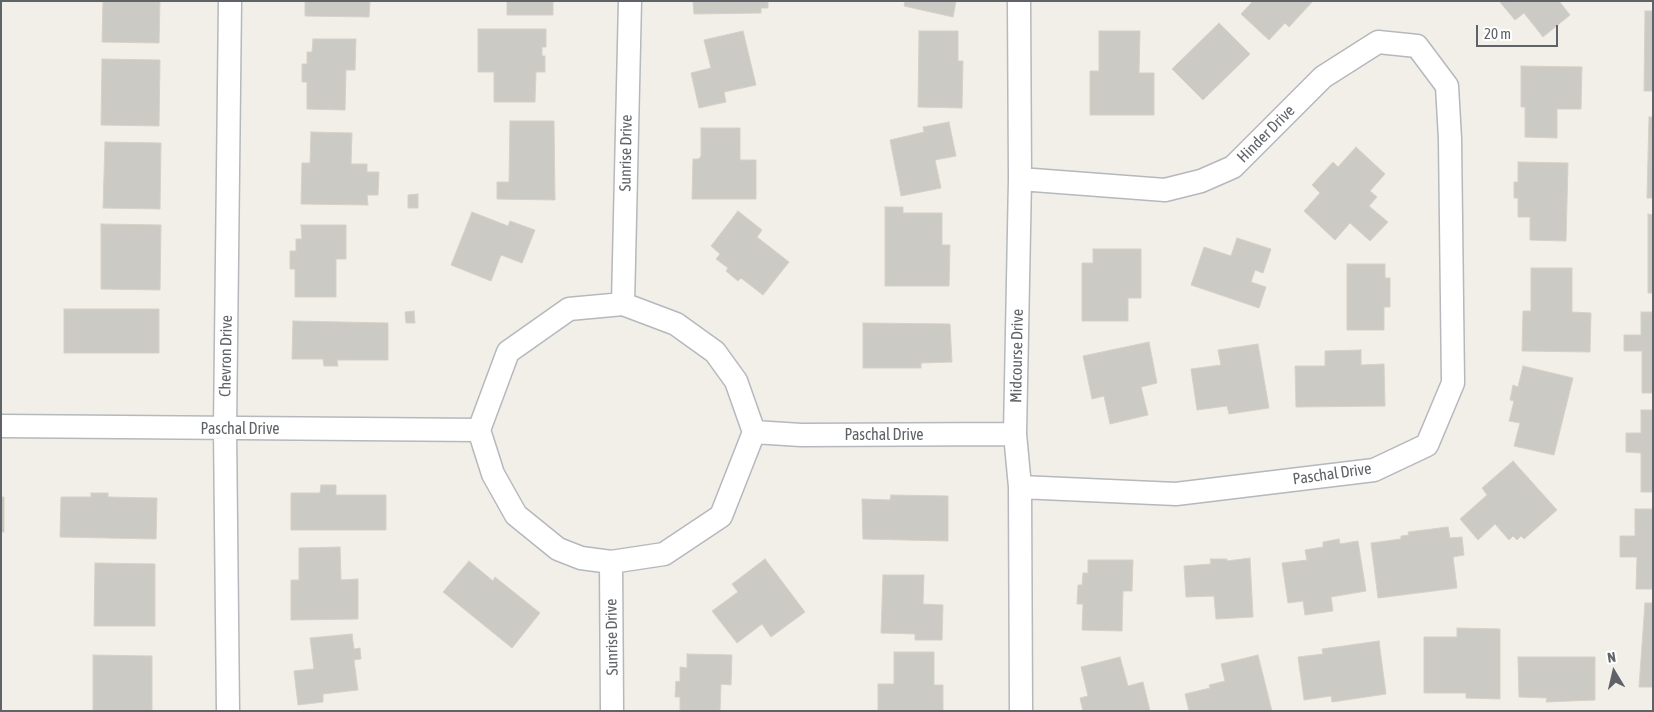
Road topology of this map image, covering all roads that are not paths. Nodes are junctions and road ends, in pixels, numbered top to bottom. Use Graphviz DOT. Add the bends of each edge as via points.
graph roads {
  1 [pos="230,1"];
  2 [pos="630,1"];
  3 [pos="1019,1"];
  4 [pos="1447,86"];
  5 [pos="1020,179"];
  6 [pos="623,304"];
  7 [pos="1,426"];
  8 [pos="225,429"];
  9 [pos="479,430"];
  10 [pos="754,432"];
  11 [pos="1015,434"];
  12 [pos="1020,488"];
  13 [pos="611,562"];
  14 [pos="228,711"];
  15 [pos="612,711"];
  16 [pos="1021,711"];
  1 -- 8 [label="street, Chevron Drive"];
  2 -- 6 [label="street, Sunrise Drive"];
  3 -- 5 [label="street, Midcourse Drive"];
  4 -- 5 [label="street, Hinder Drive" via="1417,46 1378,42 1323,77 1233,167 1201,181 1164,190"];
  4 -- 12 [label="street, Paschal Drive" via="1453,384 1427,445 1374,470 1176,494"];
  5 -- 11 [label="street, Midcourse Drive"];
  6 -- 9 [label="street" via="569,308 508,352"];
  6 -- 10 [label="street" via="676,324 715,352 736,381"];
  7 -- 8 [label="street, Paschal Drive"];
  8 -- 9 [label="street, Paschal Drive"];
  8 -- 14 [label="street, Chevron Drive"];
  9 -- 13 [label="street" via="493,474 516,515 558,549 581,558"];
  10 -- 11 [label="street, Paschal Drive" via="802,435"];
  10 -- 13 [label="street" via="721,516 664,554"];
  11 -- 12 [label="street, Midcourse Drive"];
  12 -- 16 [label="street, Midcourse Drive"];
  13 -- 15 [label="street, Sunrise Drive"];
}
